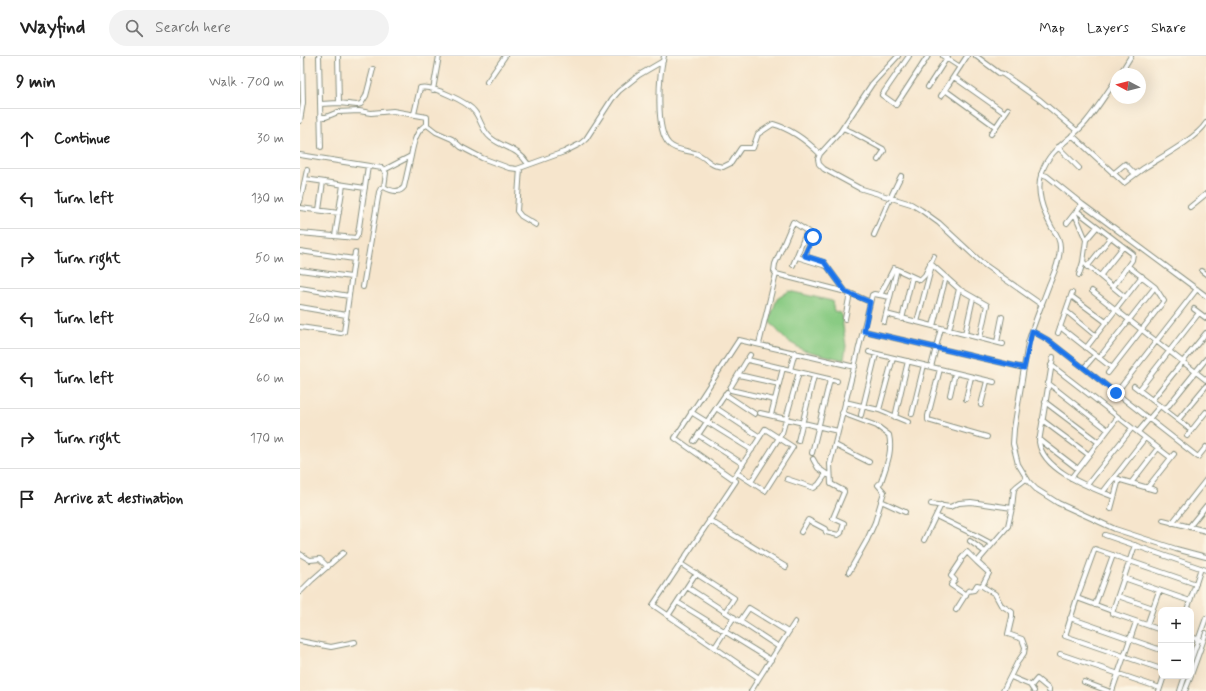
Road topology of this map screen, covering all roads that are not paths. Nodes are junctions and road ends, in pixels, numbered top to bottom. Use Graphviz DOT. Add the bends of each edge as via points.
graph roads {
  1 [pos="302,56"];
  2 [pos="319,56"];
  3 [pos="338,56"];
  4 [pos="439,56"];
  5 [pos="505,56"];
  6 [pos="898,56"];
  7 [pos="909,56"];
  8 [pos="928,56"];
  9 [pos="967,56"];
  10 [pos="976,56"];
  11 [pos="1131,56"];
  12 [pos="946,57"];
  13 [pos="664,58"];
  14 [pos="960,67"];
  15 [pos="1124,68"];
  16 [pos="373,69"];
  17 [pos="954,77"];
  18 [pos="487,82"];
  19 [pos="928,87"];
  20 [pos="1110,88"];
  21 [pos="433,90"];
  22 [pos="945,90"];
  23 [pos="941,96"];
  24 [pos="339,103"];
  25 [pos="320,104"];
  26 [pos="414,114"];
  27 [pos="320,117"];
  28 [pos="300,121"];
  29 [pos="1206,123"];
  30 [pos="427,125"];
  31 [pos="996,127"];
  32 [pos="843,128"];
  33 [pos="1077,131"];
  34 [pos="991,134"];
  35 [pos="1074,136"];
  36 [pos="321,148"];
  37 [pos="1059,148"];
  38 [pos="820,154"];
  39 [pos="300,155"];
  40 [pos="411,156"];
  41 [pos="878,160"];
  42 [pos="528,164"];
  43 [pos="368,166"];
  44 [pos="520,168"];
  45 [pos="1079,168"];
  46 [pos="307,170"];
  47 [pos="384,170"];
  48 [pos="1042,174"];
  49 [pos="1113,174"];
  50 [pos="1135,174"];
  51 [pos="901,176"];
  52 [pos="305,179"];
  53 [pos="323,182"];
  54 [pos="343,185"];
  55 [pos="384,187"];
  56 [pos="365,188"];
  57 [pos="1206,194"];
  58 [pos="301,196"];
  59 [pos="890,198"];
  60 [pos="300,202"];
  61 [pos="1082,204"];
  62 [pos="1190,207"];
  63 [pos="300,208"];
  64 [pos="318,210"];
  65 [pos="339,213"];
  66 [pos="1076,213"];
  67 [pos="1067,223"];
  68 [pos="536,225"];
  69 [pos="1097,227"];
  70 [pos="807,231"];
  71 [pos="300,232"];
  72 [pos="335,236"];
  73 [pos="874,236"];
  74 [pos="1111,237"];
  75 [pos="1086,240"];
  76 [pos="1123,247"];
  77 [pos="300,251"];
  78 [pos="355,252"];
  79 [pos="934,256"];
  80 [pos="797,257"];
  81 [pos="354,259"];
  82 [pos="1083,262"];
  83 [pos="931,264"];
  84 [pos="793,265"];
  85 [pos="827,266"];
  86 [pos="1087,266"];
  87 [pos="1128,266"];
  88 [pos="897,269"];
  89 [pos="300,270"];
  90 [pos="1202,271"];
  91 [pos="776,274"];
  92 [pos="1206,274"];
  93 [pos="1079,275"];
  94 [pos="1100,276"];
  95 [pos="1142,276"];
  96 [pos="352,277"];
  97 [pos="912,277"];
  98 [pos="946,277"];
  99 [pos="1155,286"];
  100 [pos="363,287"];
  101 [pos="1113,287"];
  102 [pos="300,288"];
  103 [pos="959,289"];
  104 [pos="1197,289"];
  105 [pos="1092,291"];
  106 [pos="848,293"];
  107 [pos="880,295"];
  108 [pos="349,296"];
  109 [pos="1206,296"];
  110 [pos="890,297"];
  111 [pos="1125,297"];
  112 [pos="973,298"];
  113 [pos="870,302"];
  114 [pos="1042,305"];
  115 [pos="300,307"];
  116 [pos="1194,309"];
  117 [pos="1116,310"];
  118 [pos="1066,311"];
  119 [pos="1200,313"];
  120 [pos="886,314"];
  121 [pos="346,315"];
  122 [pos="1002,317"];
  123 [pos="902,318"];
  124 [pos="1206,318"];
  125 [pos="845,319"];
  126 [pos="1129,320"];
  127 [pos="884,322"];
  128 [pos="917,322"];
  129 [pos="1106,322"];
  130 [pos="933,326"];
  131 [pos="300,327"];
  132 [pos="1060,327"];
  133 [pos="940,328"];
  134 [pos="949,330"];
  135 [pos="1142,330"];
  136 [pos="864,331"];
  137 [pos="1034,332"];
  138 [pos="1206,332"];
  139 [pos="1058,333"];
  140 [pos="965,334"];
  141 [pos="1096,336"];
  142 [pos="980,338"];
  143 [pos="1156,341"];
  144 [pos="997,342"];
  145 [pos="759,344"];
  146 [pos="1003,344"];
  147 [pos="936,348"];
  148 [pos="1086,348"];
  149 [pos="795,352"];
  150 [pos="869,352"];
  151 [pos="1170,352"];
  152 [pos="876,354"];
  153 [pos="750,355"];
  154 [pos="1094,355"];
  155 [pos="1053,357"];
  156 [pos="893,358"];
  157 [pos="1099,358"];
  158 [pos="1206,359"];
  159 [pos="748,360"];
  160 [pos="908,361"];
  161 [pos="1183,362"];
  162 [pos="1051,365"];
  163 [pos="924,366"];
  164 [pos="855,367"];
  165 [pos="931,367"];
  166 [pos="783,368"];
  167 [pos="1024,368"];
  168 [pos="1084,368"];
  169 [pos="1112,368"];
  170 [pos="790,370"];
  171 [pos="940,370"];
  172 [pos="798,372"];
  173 [pos="1196,372"];
  174 [pos="956,373"];
  175 [pos="1108,373"];
  176 [pos="739,375"];
  177 [pos="814,376"];
  178 [pos="971,377"];
  179 [pos="830,380"];
  180 [pos="1206,380"];
  181 [pos="837,381"];
  182 [pos="987,381"];
  183 [pos="994,382"];
  184 [pos="1048,383"];
  185 [pos="779,384"];
  186 [pos="1134,386"];
  187 [pos="1206,386"];
  188 [pos="1140,390"];
  189 [pos="1116,393"];
  190 [pos="950,395"];
  191 [pos="966,399"];
  192 [pos="774,400"];
  193 [pos="1152,400"];
  194 [pos="845,402"];
  195 [pos="1045,402"];
  196 [pos="981,405"];
  197 [pos="864,406"];
  198 [pos="1160,406"];
  199 [pos="716,408"];
  200 [pos="879,410"];
  201 [pos="1165,410"];
  202 [pos="691,412"];
  203 [pos="1206,412"];
  204 [pos="760,413"];
  205 [pos="842,413"];
  206 [pos="755,414"];
  207 [pos="912,414"];
  208 [pos="862,415"];
  209 [pos="771,416"];
  210 [pos="895,416"];
  211 [pos="1118,417"];
  212 [pos="787,419"];
  213 [pos="1149,419"];
  214 [pos="1042,420"];
  215 [pos="1178,420"];
  216 [pos="707,422"];
  217 [pos="908,422"];
  218 [pos="802,423"];
  219 [pos="818,427"];
  220 [pos="1132,428"];
  221 [pos="1108,430"];
  222 [pos="1192,430"];
  223 [pos="838,431"];
  224 [pos="1138,432"];
  225 [pos="698,435"];
  226 [pos="1187,436"];
  227 [pos="760,437"];
  228 [pos="987,437"];
  229 [pos="779,438"];
  230 [pos="1145,438"];
  231 [pos="1039,439"];
  232 [pos="694,441"];
  233 [pos="798,441"];
  234 [pos="1098,442"];
  235 [pos="835,445"];
  236 [pos="1206,447"];
  237 [pos="1158,448"];
  238 [pos="752,450"];
  239 [pos="812,453"];
  240 [pos="1174,454"];
  241 [pos="1089,455"];
  242 [pos="1171,458"];
  243 [pos="814,459"];
  244 [pos="869,462"];
  245 [pos="743,464"];
  246 [pos="1078,468"];
  247 [pos="737,473"];
  248 [pos="828,475"];
  249 [pos="1071,478"];
  250 [pos="1114,478"];
  251 [pos="733,479"];
  252 [pos="787,479"];
  253 [pos="1026,479"];
  254 [pos="1119,479"];
  255 [pos="1206,480"];
  256 [pos="751,482"];
  257 [pos="1131,483"];
  258 [pos="1087,485"];
  259 [pos="1147,488"];
  260 [pos="1155,490"];
  261 [pos="1103,492"];
  262 [pos="1114,497"];
  263 [pos="881,501"];
  264 [pos="932,504"];
  265 [pos="941,505"];
  266 [pos="1206,506"];
  267 [pos="1012,508"];
  268 [pos="1111,509"];
  269 [pos="905,512"];
  270 [pos="936,516"];
  271 [pos="709,520"];
  272 [pos="1163,520"];
  273 [pos="1172,523"];
  274 [pos="1189,527"];
  275 [pos="1206,531"];
  276 [pos="801,532"];
  277 [pos="1105,535"];
  278 [pos="924,540"];
  279 [pos="970,541"];
  280 [pos="992,544"];
  281 [pos="1135,545"];
  282 [pos="985,552"];
  283 [pos="343,553"];
  284 [pos="300,554"];
  285 [pos="1113,555"];
  286 [pos="1206,558"];
  287 [pos="1130,561"];
  288 [pos="977,562"];
  289 [pos="681,564"];
  290 [pos="328,567"];
  291 [pos="786,567"];
  292 [pos="1204,569"];
  293 [pos="849,572"];
  294 [pos="696,573"];
  295 [pos="1124,578"];
  296 [pos="1196,584"];
  297 [pos="982,586"];
  298 [pos="687,587"];
  299 [pos="1159,591"];
  300 [pos="300,592"];
  301 [pos="966,595"];
  302 [pos="1118,596"];
  303 [pos="1077,598"];
  304 [pos="677,602"];
  305 [pos="1190,602"];
  306 [pos="1095,605"];
  307 [pos="1188,607"];
  308 [pos="1153,608"];
  309 [pos="956,610"];
  310 [pos="1112,611"];
  311 [pos="725,612"];
  312 [pos="668,616"];
  313 [pos="734,617"];
  314 [pos="1070,618"];
  315 [pos="1206,618"];
  316 [pos="740,621"];
  317 [pos="795,622"];
  318 [pos="1136,622"];
  319 [pos="1147,625"];
  320 [pos="1158,629"];
  321 [pos="725,631"];
  322 [pos="788,632"];
  323 [pos="1206,633"];
  324 [pos="1130,639"];
  325 [pos="1203,640"];
  326 [pos="300,641"];
  327 [pos="355,642"];
  328 [pos="714,647"];
  329 [pos="779,647"];
  330 [pos="1158,649"];
  331 [pos="1060,654"];
  332 [pos="1194,655"];
  333 [pos="1124,657"];
  334 [pos="771,660"];
  335 [pos="1194,667"];
  336 [pos="1158,668"];
  337 [pos="1118,674"];
  338 [pos="1011,677"];
  339 [pos="759,678"];
  340 [pos="1163,679"];
  341 [pos="1184,679"];
  342 [pos="1190,679"];
  343 [pos="1084,682"];
  344 [pos="1030,686"];
  345 [pos="1159,690"];
  346 [pos="751,691"];
  347 [pos="1003,691"];
  348 [pos="1034,691"];
  349 [pos="1049,691"];
  350 [pos="1108,691"];
  351 [pos="1112,691"];
  352 [pos="1180,691"];
  353 [pos="1185,691"];
  1 -- 28 [label="street" via="303,103"];
  2 -- 25 [label="street"];
  3 -- 24 [label="street"];
  4 -- 21 [label="street"];
  5 -- 18 [label="street"];
  6 -- 32 [label="street" via="872,84"];
  7 -- 8 [label="street" via="882,95 896,104"];
  9 -- 14 [label="street"];
  10 -- 33 [label="street" via="1040,100"];
  11 -- 15 [label="street"];
  12 -- 14 [label="street"];
  12 -- 19 [label="street"];
  13 -- 38 [label="street" via="660,81 661,119 669,144 694,152 723,167 731,163 741,148 753,148 758,134 773,124 789,130"];
  13 -- 42 [label="street" via="618,92 580,144"];
  14 -- 17 [label="street"];
  16 -- 24 [label="street" via="366,96 361,104"];
  17 -- 22 [label="street"];
  17 -- 31 [label="street" via="1007,111"];
  20 -- 33 [label="street"];
  21 -- 26 [label="street" via="420,88"];
  21 -- 42 [label="street" via="448,94 472,108 491,138 517,152"];
  22 -- 23 [label="street"];
  22 -- 31 [label="street"];
  24 -- 25 [label="street"];
  25 -- 27 [label="street"];
  26 -- 27 [label="street" via="359,111 338,112"];
  26 -- 30 [label="street" via="427,117"];
  27 -- 36 [label="street"];
  29 -- 50 [label="street" via="1200,131 1174,150"];
  30 -- 40 [label="street" via="419,132"];
  30 -- 44 [label="street" via="482,158 509,168"];
  31 -- 34 [label="street"];
  32 -- 38 [label="street"];
  32 -- 41 [label="street" via="883,149"];
  33 -- 35 [label="street"];
  35 -- 37 [label="street"];
  35 -- 49 [label="street"];
  37 -- 45 [label="street"];
  37 -- 48 [label="street" via="1044,167"];
  38 -- 59 [label="street" via="818,161 824,169 859,188"];
  39 -- 43 [label="street"];
  40 -- 47 [label="street"];
  40 -- 55 [label="street" via="402,190 399,192"];
  42 -- 44 [label="street"];
  43 -- 47 [label="street"];
  43 -- 56 [label="street"];
  44 -- 68 [label="street" via="517,211"];
  46 -- 52 [label="street"];
  47 -- 55 [label="street"];
  48 -- 61 [label="street"];
  48 -- 114 [label="street" via="1040,198 1060,248 1057,265"];
  49 -- 50 [label="street" via="1124,183"];
  49 -- 50 [label="street" via="1125,164"];
  51 -- 59 [label="street"];
  52 -- 53 [label="street"];
  52 -- 58 [label="street"];
  53 -- 54 [label="street"];
  53 -- 64 [label="street"];
  54 -- 56 [label="street"];
  54 -- 65 [label="street"];
  55 -- 100 [label="street" via="379,192"];
  56 -- 72 [label="street" via="357,237 354,239"];
  57 -- 62 [label="street"];
  58 -- 60 [label="street"];
  59 -- 73 [label="street"];
  59 -- 114 [label="street" via="911,204 930,216 982,264"];
  61 -- 66 [label="street"];
  61 -- 104 [label="street"];
  63 -- 64 [label="street"];
  64 -- 65 [label="street"];
  65 -- 72 [label="street"];
  66 -- 67 [label="street"];
  66 -- 69 [label="street"];
  66 -- 75 [label="street"];
  69 -- 74 [label="street"];
  69 -- 75 [label="street"];
  70 -- 80 [label="street"];
  70 -- 85 [label="street" via="813,234 813,237 805,255 824,262"];
  70 -- 91 [label="street" via="793,223 775,264"];
  71 -- 72 [label="street"];
  74 -- 76 [label="street"];
  74 -- 86 [label="street"];
  75 -- 82 [label="street"];
  76 -- 87 [label="street" via="1133,255"];
  76 -- 94 [label="street"];
  77 -- 81 [label="street"];
  78 -- 81 [label="street"];
  79 -- 83 [label="street"];
  80 -- 84 [label="street"];
  80 -- 85 [label="street"];
  81 -- 96 [label="street"];
  82 -- 86 [label="street"];
  82 -- 93 [label="street"];
  83 -- 97 [label="street" via="921,279"];
  83 -- 98 [label="street"];
  83 -- 128 [label="street"];
  85 -- 106 [label="street"];
  86 -- 94 [label="street"];
  87 -- 95 [label="street"];
  87 -- 101 [label="street"];
  88 -- 97 [label="street"];
  88 -- 107 [label="street" via="894,268"];
  88 -- 110 [label="street"];
  89 -- 96 [label="street"];
  90 -- 92 [label="street"];
  91 -- 106 [label="street"];
  91 -- 145 [label="street"];
  94 -- 101 [label="street"];
  95 -- 99 [label="street"];
  95 -- 111 [label="street"];
  96 -- 108 [label="street"];
  97 -- 123 [label="street"];
  98 -- 103 [label="street"];
  98 -- 130 [label="street"];
  99 -- 126 [label="street"];
  99 -- 135 [label="street" via="1164,298 1164,303"];
  101 -- 111 [label="street"];
  102 -- 108 [label="street"];
  103 -- 112 [label="street"];
  103 -- 134 [label="street"];
  104 -- 109 [label="street"];
  104 -- 143 [label="street"];
  105 -- 117 [label="street"];
  106 -- 113 [label="street"];
  106 -- 125 [label="street"];
  107 -- 110 [label="street"];
  107 -- 113 [label="street" via="872,294"];
  108 -- 121 [label="street"];
  110 -- 120 [label="street"];
  111 -- 117 [label="street"];
  112 -- 140 [label="street"];
  112 -- 142 [label="street" via="988,307"];
  113 -- 136 [label="street"];
  114 -- 137 [label="street"];
  115 -- 121 [label="street"];
  116 -- 119 [label="street"];
  117 -- 126 [label="street"];
  117 -- 129 [label="street"];
  118 -- 129 [label="street" via="1072,294"];
  118 -- 132 [label="street"];
  118 -- 141 [label="street"];
  119 -- 124 [label="street"];
  119 -- 151 [label="street"];
  120 -- 123 [label="street"];
  120 -- 127 [label="street"];
  121 -- 131 [label="street" via="342,333"];
  122 -- 144 [label="street"];
  123 -- 128 [label="street"];
  126 -- 135 [label="street"];
  126 -- 157 [label="street"];
  128 -- 130 [label="street"];
  129 -- 141 [label="street"];
  130 -- 133 [label="street"];
  132 -- 139 [label="street"];
  132 -- 148 [label="street"];
  133 -- 134 [label="street"];
  133 -- 147 [label="street"];
  134 -- 140 [label="street"];
  135 -- 143 [label="street"];
  135 -- 169 [label="street"];
  136 -- 147 [label="street"];
  136 -- 164 [label="street"];
  137 -- 167 [label="street"];
  137 -- 168 [label="street" via="1042,335"];
  138 -- 161 [label="street"];
  140 -- 142 [label="street"];
  141 -- 148 [label="street"];
  142 -- 144 [label="street"];
  143 -- 151 [label="street"];
  143 -- 189 [label="street"];
  144 -- 146 [label="street"];
  145 -- 149 [label="street"];
  145 -- 202 [label="street" via="739,340"];
  147 -- 165 [label="street"];
  147 -- 167 [label="street"];
  148 -- 154 [label="street"];
  149 -- 164 [label="street"];
  149 -- 170 [label="street"];
  150 -- 152 [label="street"];
  151 -- 161 [label="street"];
  151 -- 188 [label="street"];
  152 -- 156 [label="street"];
  152 -- 197 [label="street"];
  153 -- 159 [label="street"];
  154 -- 157 [label="street"];
  154 -- 168 [label="street"];
  155 -- 162 [label="street"];
  156 -- 160 [label="street"];
  156 -- 200 [label="street"];
  157 -- 169 [label="street"];
  158 -- 173 [label="street"];
  159 -- 166 [label="street"];
  159 -- 176 [label="street"];
  160 -- 163 [label="street"];
  160 -- 210 [label="street"];
  161 -- 173 [label="street"];
  161 -- 193 [label="street"];
  162 -- 184 [label="street"];
  162 -- 211 [label="street"];
  163 -- 165 [label="street"];
  163 -- 207 [label="street"];
  164 -- 194 [label="street"];
  165 -- 171 [label="street"];
  166 -- 170 [label="street"];
  166 -- 185 [label="street"];
  167 -- 253 [label="street" via="1014,444 1016,459"];
  168 -- 189 [label="street"];
  169 -- 175 [label="street"];
  170 -- 172 [label="street"];
  171 -- 174 [label="street"];
  171 -- 228 [label="street" via="928,420"];
  172 -- 177 [label="street"];
  172 -- 212 [label="street"];
  173 -- 180 [label="street"];
  173 -- 201 [label="street"];
  174 -- 178 [label="street"];
  174 -- 190 [label="street"];
  176 -- 185 [label="street"];
  176 -- 192 [label="street" via="731,390"];
  177 -- 179 [label="street"];
  177 -- 218 [label="street"];
  178 -- 182 [label="street"];
  178 -- 191 [label="street"];
  179 -- 181 [label="street"];
  179 -- 219 [label="street"];
  182 -- 183 [label="street"];
  182 -- 196 [label="street"];
  184 -- 195 [label="street"];
  184 -- 221 [label="street"];
  185 -- 192 [label="street"];
  186 -- 188 [label="street"];
  187 -- 215 [label="street"];
  188 -- 193 [label="street"];
  189 -- 213 [label="street"];
  192 -- 209 [label="street"];
  193 -- 198 [label="street"];
  194 -- 197 [label="street"];
  194 -- 205 [label="street"];
  195 -- 214 [label="street"];
  195 -- 234 [label="street"];
  197 -- 200 [label="street"];
  197 -- 208 [label="street"];
  198 -- 201 [label="street"];
  198 -- 213 [label="street"];
  199 -- 206 [label="street" via="726,393"];
  199 -- 216 [label="street"];
  199 -- 227 [label="street"];
  200 -- 210 [label="street"];
  201 -- 215 [label="street"];
  202 -- 216 [label="street"];
  202 -- 251 [label="street" via="675,438"];
  203 -- 222 [label="street"];
  204 -- 209 [label="street"];
  205 -- 223 [label="street"];
  205 -- 263 [label="street" via="877,426 889,435 891,451 878,485 884,491"];
  209 -- 212 [label="street"];
  210 -- 217 [label="street"];
  211 -- 220 [label="street"];
  211 -- 221 [label="street"];
  212 -- 218 [label="street"];
  212 -- 229 [label="street"];
  213 -- 224 [label="street"];
  213 -- 236 [label="street" via="1198,457"];
  214 -- 231 [label="street"];
  214 -- 241 [label="street"];
  215 -- 222 [label="street"];
  216 -- 225 [label="street"];
  216 -- 238 [label="street"];
  218 -- 219 [label="street"];
  218 -- 233 [label="street"];
  219 -- 223 [label="street"];
  219 -- 239 [label="street"];
  220 -- 224 [label="street"];
  220 -- 258 [label="street"];
  221 -- 234 [label="street"];
  222 -- 226 [label="street"];
  223 -- 235 [label="street"];
  224 -- 230 [label="street"];
  225 -- 232 [label="street"];
  225 -- 245 [label="street"];
  227 -- 229 [label="street" via="765,429"];
  227 -- 238 [label="street"];
  229 -- 256 [label="street"];
  229 -- 256 [label="street" via="793,447 765,491"];
  230 -- 237 [label="street"];
  230 -- 250 [label="street"];
  231 -- 246 [label="street"];
  231 -- 249 [label="street" via="1039,446 1045,457"];
  234 -- 241 [label="street"];
  235 -- 244 [label="street"];
  235 -- 248 [label="street"];
  237 -- 242 [label="street"];
  237 -- 257 [label="street"];
  238 -- 245 [label="street"];
  240 -- 242 [label="street"];
  241 -- 246 [label="street"];
  242 -- 259 [label="street"];
  243 -- 248 [label="street" via="818,468"];
  245 -- 247 [label="street"];
  246 -- 249 [label="street"];
  247 -- 251 [label="street"];
  247 -- 256 [label="street"];
  248 -- 252 [label="street" via="814,488"];
  248 -- 276 [label="street" via="831,484 844,490 833,518 844,523 841,533 838,536 826,532 808,520"];
  249 -- 258 [label="street"];
  250 -- 254 [label="street"];
  250 -- 261 [label="street"];
  251 -- 271 [label="street" via="736,481"];
  253 -- 267 [label="street" via="1014,489"];
  253 -- 286 [label="street" via="1058,503 1115,529"];
  254 -- 257 [label="street"];
  254 -- 262 [label="street"];
  255 -- 273 [label="street"];
  257 -- 259 [label="street"];
  258 -- 261 [label="street"];
  259 -- 260 [label="street"];
  261 -- 262 [label="street"];
  262 -- 268 [label="street"];
  263 -- 269 [label="street"];
  263 -- 293 [label="street" via="868,540"];
  264 -- 265 [label="street"];
  265 -- 267 [label="street" via="953,507 959,503 971,502"];
  265 -- 270 [label="street"];
  266 -- 274 [label="street"];
  267 -- 280 [label="street" via="1008,526"];
  270 -- 278 [label="street"];
  270 -- 280 [label="street"];
  271 -- 289 [label="street"];
  271 -- 291 [label="street"];
  272 -- 273 [label="street"];
  273 -- 274 [label="street"];
  274 -- 275 [label="street"];
  277 -- 281 [label="street"];
  279 -- 282 [label="street"];
  280 -- 282 [label="street"];
  281 -- 287 [label="street"];
  281 -- 292 [label="street"];
  282 -- 288 [label="street"];
  283 -- 290 [label="street"];
  284 -- 290 [label="street" via="310,560 320,559"];
  285 -- 287 [label="street"];
  285 -- 303 [label="street" via="1095,549"];
  285 -- 306 [label="street"];
  287 -- 295 [label="street"];
  287 -- 296 [label="street"];
  288 -- 297 [label="street" via="989,573"];
  288 -- 301 [label="street" via="967,552 951,576 955,580 951,585"];
  289 -- 294 [label="street"];
  289 -- 312 [label="street" via="653,605"];
  290 -- 300 [label="street"];
  292 -- 296 [label="street"];
  294 -- 298 [label="street"];
  294 -- 311 [label="street" via="734,598"];
  295 -- 299 [label="street"];
  295 -- 302 [label="street"];
  296 -- 305 [label="street"];
  297 -- 301 [label="street" via="977,585"];
  297 -- 338 [label="street" via="995,594 1001,605 1012,612 1008,634 1022,639 1024,644 1024,653"];
  298 -- 304 [label="street"];
  298 -- 311 [label="street"];
  299 -- 305 [label="street"];
  299 -- 308 [label="street"];
  301 -- 309 [label="street"];
  302 -- 308 [label="street"];
  302 -- 310 [label="street"];
  303 -- 306 [label="street"];
  303 -- 314 [label="street"];
  304 -- 312 [label="street"];
  304 -- 321 [label="street"];
  305 -- 307 [label="street"];
  306 -- 310 [label="street"];
  308 -- 319 [label="street"];
  310 -- 318 [label="street" via="1113,614"];
  311 -- 313 [label="street"];
  312 -- 328 [label="street"];
  313 -- 316 [label="street"];
  313 -- 321 [label="street"];
  314 -- 324 [label="street"];
  314 -- 333 [label="street" via="1065,636"];
  315 -- 325 [label="street"];
  316 -- 322 [label="street" via="749,608"];
  316 -- 329 [label="street"];
  317 -- 322 [label="street"];
  318 -- 319 [label="street"];
  318 -- 324 [label="street"];
  319 -- 320 [label="street"];
  321 -- 328 [label="street"];
  321 -- 334 [label="street"];
  322 -- 329 [label="street"];
  323 -- 325 [label="street"];
  324 -- 330 [label="street"];
  324 -- 333 [label="street"];
  325 -- 332 [label="street"];
  325 -- 335 [label="street"];
  326 -- 327 [label="street" via="331,647"];
  328 -- 339 [label="street"];
  329 -- 334 [label="street"];
  331 -- 337 [label="street"];
  333 -- 336 [label="street"];
  333 -- 337 [label="street"];
  334 -- 339 [label="street"];
  337 -- 345 [label="street"];
  337 -- 351 [label="street"];
  338 -- 344 [label="street"];
  338 -- 347 [label="street"];
  339 -- 346 [label="street"];
  340 -- 345 [label="street"];
  341 -- 352 [label="street"];
  342 -- 353 [label="street"];
  343 -- 350 [label="street"];
  344 -- 348 [label="street"];
  344 -- 349 [label="street" via="1037,679"];
}
